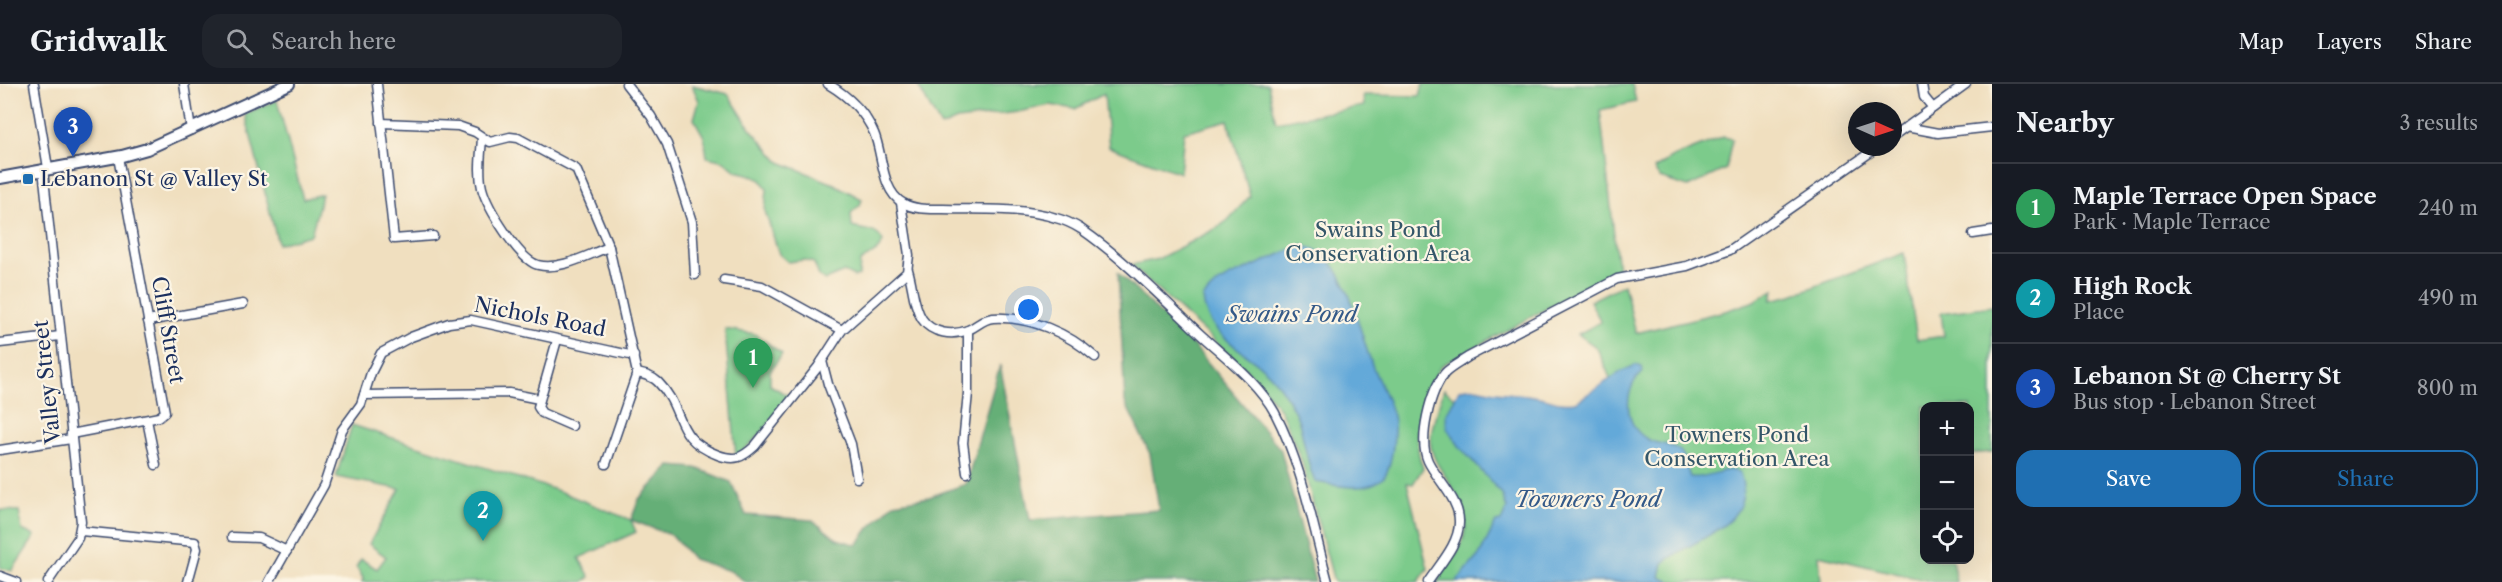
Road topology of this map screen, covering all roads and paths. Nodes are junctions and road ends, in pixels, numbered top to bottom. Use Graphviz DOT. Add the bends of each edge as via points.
graph roads {
  1 [pos="34,84"];
  2 [pos="184,84"];
  3 [pos="289,84"];
  4 [pos="377,84"];
  5 [pos="626,84"];
  6 [pos="828,84"];
  7 [pos="1922,84"];
  8 [pos="1966,84"];
  9 [pos="1933,108"];
  10 [pos="381,123"];
  11 [pos="1992,127"];
  12 [pos="1906,128"];
  13 [pos="191,130"];
  14 [pos="1902,131"];
  15 [pos="482,138"];
  16 [pos="1865,156"];
  17 [pos="118,157"];
  18 [pos="45,169"];
  19 [pos="0,178"];
  20 [pos="902,203"];
  21 [pos="1992,231"];
  22 [pos="1973,234"];
  23 [pos="433,236"];
  24 [pos="609,247"];
  25 [pos="908,270"];
  26 [pos="695,275"];
  27 [pos="724,280"];
  28 [pos="243,304"];
  29 [pos="148,321"];
  30 [pos="842,330"];
  31 [pos="968,330"];
  32 [pos="60,336"];
  33 [pos="557,340"];
  34 [pos="0,343"];
  35 [pos="634,356"];
  36 [pos="1095,357"];
  37 [pos="822,361"];
  38 [pos="637,373"];
  39 [pos="364,395"];
  40 [pos="539,399"];
  41 [pos="147,420"];
  42 [pos="572,426"];
  43 [pos="71,436"];
  44 [pos="0,450"];
  45 [pos="606,464"];
  46 [pos="156,465"];
  47 [pos="967,473"];
  48 [pos="857,478"];
  49 [pos="81,531"];
  50 [pos="232,537"];
  51 [pos="287,551"];
  52 [pos="0,576"];
  53 [pos="16,582"];
  54 [pos="48,582"];
  55 [pos="188,582"];
  56 [pos="269,582"];
  57 [pos="1328,582"];
  58 [pos="1428,582"];
  1 -- 18 [label="street, Valley Street"];
  2 -- 13 [label="street"];
  3 -- 13 [label="main road"];
  4 -- 10 [label="street"];
  5 -- 26 [label="street" via="651,116 670,155 692,222"];
  6 -- 20 [label="street" via="866,118 891,190"];
  7 -- 9 [label="street" via="1924,97"];
  8 -- 9 [label="street"];
  9 -- 12 [label="street"];
  10 -- 15 [label="street" via="458,126"];
  10 -- 23 [label="street" via="394,238"];
  11 -- 12 [label="street" via="1938,134"];
  12 -- 14 [label="street"];
  13 -- 17 [label="main road"];
  15 -- 24 [label="street" via="490,142 518,138 576,169"];
  15 -- 24 [label="street" via="485,195 505,231 528,259 540,266 554,265"];
  16 -- 58 [label="street" via="1730,250 1696,264 1617,279 1448,370 1434,394 1424,444 1428,461 1457,510 1459,524 1451,546"];
  17 -- 18 [label="main road"];
  17 -- 29 [label="street, Cliff Street"];
  18 -- 19 [label="main road"];
  18 -- 32 [label="street, Valley Street"];
  20 -- 25 [label="street"];
  20 -- 57 [label="street" via="919,208 1024,213 1075,225 1169,305 1253,383 1272,408 1299,474"];
  21 -- 22 [label="street"];
  24 -- 35 [label="street"];
  25 -- 30 [label="street"];
  25 -- 31 [label="street" via="915,304 927,325 940,332"];
  27 -- 30 [label="street" via="762,286"];
  28 -- 29 [label="street"];
  29 -- 41 [label="street, Cliff Street" via="165,412 162,417"];
  30 -- 37 [label="street"];
  31 -- 36 [label="street" via="994,318 1045,326 1067,336"];
  31 -- 47 [label="street" via="963,443"];
  32 -- 34 [label="street"];
  32 -- 43 [label="street, Valley Street"];
  33 -- 35 [label="street, Nichols Road"];
  33 -- 39 [label="street, Nichols Road" via="471,320 449,323 381,353"];
  33 -- 40 [label="street"];
  35 -- 38 [label="street"];
  37 -- 38 [label="street" via="755,446 738,459 722,457 694,443 657,381"];
  37 -- 48 [label="street" via="851,444"];
  38 -- 45 [label="street"];
  39 -- 40 [label="street" via="509,393"];
  39 -- 51 [label="street, Nichols Road" via="342,430 324,485"];
  40 -- 42 [label="street" via="542,413"];
  41 -- 43 [label="street"];
  41 -- 46 [label="street"];
  43 -- 44 [label="street"];
  43 -- 49 [label="street, Valley Street"];
  49 -- 54 [label="street"];
  49 -- 55 [label="street" via="195,542 198,549"];
  50 -- 51 [label="street" via="259,538"];
  51 -- 56 [label="street, Nichols Road"];
  52 -- 53 [label="street"];
}
